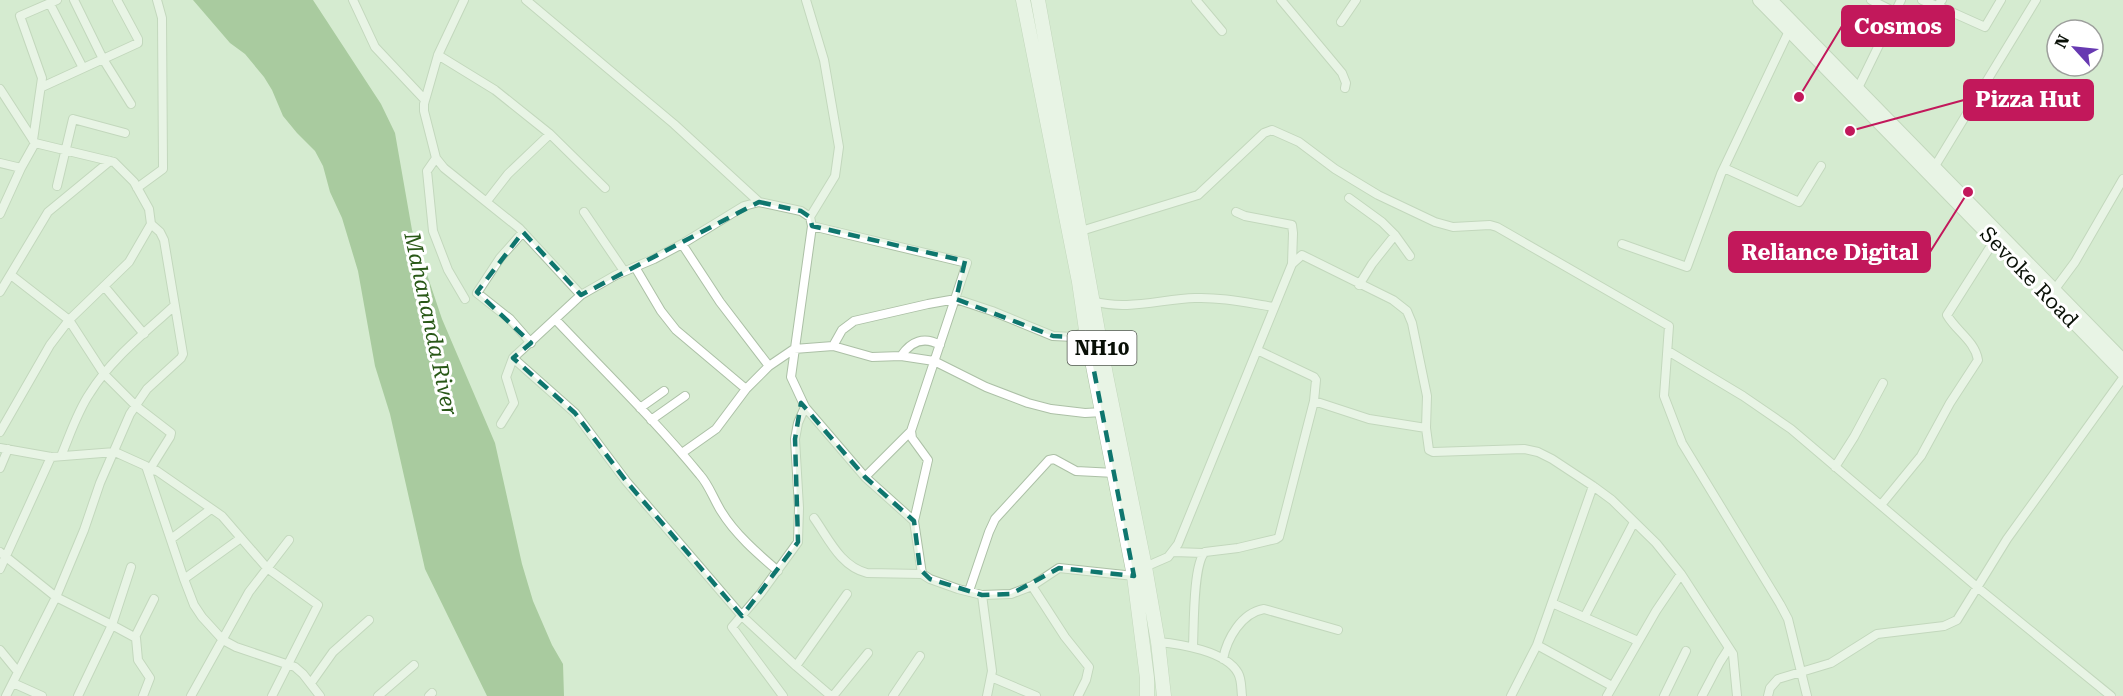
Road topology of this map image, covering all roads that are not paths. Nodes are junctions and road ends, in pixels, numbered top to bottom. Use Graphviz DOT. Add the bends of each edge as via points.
graph roads {
  1 [pos="74,0"];
  2 [pos="117,0"];
  3 [pos="158,0"];
  4 [pos="352,0"];
  5 [pos="463,0"];
  6 [pos="526,0"];
  7 [pos="806,0"];
  8 [pos="1023,0"];
  9 [pos="1038,0"];
  10 [pos="1196,0"];
  11 [pos="1281,0"];
  12 [pos="1356,0"];
  13 [pos="1759,0"];
  14 [pos="1871,0"];
  15 [pos="1901,0"];
  16 [pos="1922,0"];
  17 [pos="2001,0"];
  18 [pos="2036,0"];
  19 [pos="53,2"];
  20 [pos="1940,3"];
  21 [pos="1776,5"];
  22 [pos="1895,12"];
  23 [pos="1341,22"];
  24 [pos="1222,31"];
  25 [pos="1789,31"];
  26 [pos="438,55"];
  27 [pos="103,59"];
  28 [pos="83,68"];
  29 [pos="42,87"];
  30 [pos="1345,88"];
  31 [pos="1858,88"];
  32 [pos="0,89"];
  33 [pos="425,100"];
  34 [pos="132,104"];
  35 [pos="125,133"];
  36 [pos="550,134"];
  37 [pos="34,141"];
  38 [pos="67,150"];
  39 [pos="436,158"];
  40 [pos="110,161"];
  41 [pos="0,163"];
  42 [pos="1821,166"];
  43 [pos="21,168"];
  44 [pos="1724,168"];
  45 [pos="1932,171"];
  46 [pos="2123,179"];
  47 [pos="57,186"];
  48 [pos="137,188"];
  49 [pos="605,188"];
  50 [pos="1349,198"];
  51 [pos="488,201"];
  52 [pos="759,202"];
  53 [pos="585,212"];
  54 [pos="1236,212"];
  55 [pos="0,214"];
  56 [pos="811,222"];
  57 [pos="151,224"];
  58 [pos="1081,231"];
  59 [pos="523,232"];
  60 [pos="1395,235"];
  61 [pos="1994,242"];
  62 [pos="682,244"];
  63 [pos="1622,244"];
  64 [pos="1410,256"];
  65 [pos="1292,264"];
  66 [pos="635,267"];
  67 [pos="624,271"];
  68 [pos="11,275"];
  69 [pos="1359,285"];
  70 [pos="104,286"];
  71 [pos="0,292"];
  72 [pos="2052,293"];
  73 [pos="581,295"];
  74 [pos="465,299"];
  75 [pos="956,299"];
  76 [pos="1093,301"];
  77 [pos="174,306"];
  78 [pos="1274,307"];
  79 [pos="555,319"];
  80 [pos="69,320"];
  81 [pos="1092,328"];
  82 [pos="144,334"];
  83 [pos="531,343"];
  84 [pos="940,345"];
  85 [pos="833,346"];
  86 [pos="794,350"];
  87 [pos="1257,350"];
  88 [pos="1668,351"];
  89 [pos="901,356"];
  90 [pos="513,358"];
  91 [pos="2123,360"];
  92 [pos="934,361"];
  93 [pos="769,366"];
  94 [pos="104,374"];
  95 [pos="2123,376"];
  96 [pos="1883,383"];
  97 [pos="746,388"];
  98 [pos="664,391"];
  99 [pos="685,396"];
  100 [pos="1314,401"];
  101 [pos="136,406"];
  102 [pos="805,407"];
  103 [pos="640,408"];
  104 [pos="1103,412"];
  105 [pos="651,420"];
  106 [pos="501,424"];
  107 [pos="1426,428"];
  108 [pos="911,431"];
  109 [pos="0,432"];
  110 [pos="4,448"];
  111 [pos="115,452"];
  112 [pos="682,453"];
  113 [pos="61,456"];
  114 [pos="51,457"];
  115 [pos="1835,467"];
  116 [pos="0,468"];
  117 [pos="149,469"];
  118 [pos="1115,473"];
  119 [pos="865,477"];
  120 [pos="1593,486"];
  121 [pos="1881,505"];
  122 [pos="211,510"];
  123 [pos="814,518"];
  124 [pos="914,521"];
  125 [pos="1634,522"];
  126 [pos="241,538"];
  127 [pos="171,539"];
  128 [pos="289,540"];
  129 [pos="1174,552"];
  130 [pos="3,554"];
  131 [pos="1203,554"];
  132 [pos="131,567"];
  133 [pos="267,568"];
  134 [pos="0,569"];
  135 [pos="778,571"];
  136 [pos="1139,572"];
  137 [pos="922,573"];
  138 [pos="1681,574"];
  139 [pos="184,579"];
  140 [pos="1032,586"];
  141 [pos="1977,587"];
  142 [pos="969,591"];
  143 [pos="847,594"];
  144 [pos="982,595"];
  145 [pos="56,597"];
  146 [pos="154,599"];
  147 [pos="1552,603"];
  148 [pos="742,615"];
  149 [pos="1585,616"];
  150 [pos="369,620"];
  151 [pos="112,625"];
  152 [pos="1338,630"];
  153 [pos="135,637"];
  154 [pos="223,640"];
  155 [pos="1638,641"];
  156 [pos="1158,642"];
  157 [pos="1537,645"];
  158 [pos="1193,646"];
  159 [pos="1730,648"];
  160 [pos="0,650"];
  161 [pos="1686,651"];
  162 [pos="868,653"];
  163 [pos="920,656"];
  164 [pos="1222,659"];
  165 [pos="288,663"];
  166 [pos="414,664"];
  167 [pos="796,666"];
  168 [pos="1801,671"];
  169 [pos="18,672"];
  170 [pos="991,677"];
  171 [pos="13,683"];
  172 [pos="311,683"];
  173 [pos="1612,686"];
  174 [pos="895,695"];
  175 [pos="6,696"];
  176 [pos="42,696"];
  177 [pos="78,696"];
  178 [pos="143,696"];
  179 [pos="191,696"];
  180 [pos="272,696"];
  181 [pos="320,696"];
  182 [pos="378,696"];
  183 [pos="783,696"];
  184 [pos="830,696"];
  185 [pos="987,696"];
  186 [pos="1036,696"];
  187 [pos="1078,696"];
  188 [pos="1147,696"];
  189 [pos="1164,696"];
  190 [pos="1242,696"];
  191 [pos="1511,696"];
  192 [pos="1607,696"];
  193 [pos="1664,696"];
  194 [pos="1702,696"];
  195 [pos="1737,696"];
  196 [pos="1768,696"];
  197 [pos="1807,696"];
  198 [pos="2110,696"];
  1 -- 27 [label="street"];
  2 -- 27 [label="street" via="138,42"];
  3 -- 48 [label="street" via="162,18 163,169"];
  4 -- 33 [label="street" via="375,47"];
  5 -- 26 [label="street"];
  6 -- 52 [label="street" via="674,124"];
  7 -- 56 [label="street" via="824,60 839,147 835,176"];
  8 -- 81 [label="highway" via="1079,282"];
  9 -- 58 [label="highway, NH10"];
  10 -- 24 [label="street"];
  11 -- 30 [label="street" via="1342,73"];
  12 -- 23 [label="street"];
  13 -- 21 [label="main road, Sevoke Road"];
  14 -- 22 [label="street"];
  15 -- 22 [label="street"];
  16 -- 20 [label="street"];
  17 -- 20 [label="street" via="1985,27"];
  18 -- 45 [label="street"];
  19 -- 28 [label="street"];
  19 -- 29 [label="street" via="20,17"];
  21 -- 25 [label="main road, Sevoke Road"];
  21 -- 31 [label="main road, Sevoke Road"];
  22 -- 31 [label="street"];
  25 -- 44 [label="street"];
  25 -- 45 [label="main road, Sevoke Road"];
  26 -- 33 [label="street"];
  26 -- 36 [label="street" via="495,90"];
  27 -- 28 [label="street"];
  27 -- 34 [label="street"];
  28 -- 29 [label="street"];
  29 -- 37 [label="street"];
  31 -- 45 [label="main road, Sevoke Road"];
  32 -- 37 [label="street"];
  33 -- 39 [label="street" via="424,111"];
  35 -- 38 [label="street" via="74,119"];
  36 -- 49 [label="street"];
  36 -- 51 [label="street" via="507,174"];
  37 -- 38 [label="street"];
  37 -- 43 [label="street"];
  38 -- 40 [label="street"];
  38 -- 47 [label="street"];
  39 -- 51 [label="street"];
  39 -- 74 [label="street" via="427,171 433,231 448,270"];
  40 -- 48 [label="street"];
  40 -- 68 [label="street" via="50,210"];
  41 -- 43 [label="street"];
  42 -- 44 [label="street" via="1799,202"];
  43 -- 55 [label="street"];
  44 -- 63 [label="street" via="1687,267"];
  45 -- 61 [label="main road, Sevoke Road"];
  45 -- 72 [label="main road, Sevoke Road"];
  46 -- 72 [label="street" via="2075,262"];
  48 -- 57 [label="street" via="149,209"];
  50 -- 60 [label="street"];
  51 -- 59 [label="street"];
  52 -- 56 [label="street" via="801,211"];
  52 -- 62 [label="street" via="744,206"];
  53 -- 67 [label="street"];
  54 -- 65 [label="street" via="1292,225"];
  56 -- 75 [label="street" via="965,261"];
  56 -- 86 [label="street"];
  57 -- 70 [label="street" via="129,262"];
  57 -- 77 [label="street" via="164,240"];
  58 -- 76 [label="highway, NH10"];
  58 -- 88 [label="street" via="1198,195 1264,133 1272,130 1299,142 1378,195 1435,222 1453,227 1494,226 1546,254 1669,326"];
  59 -- 73 [label="street"];
  59 -- 83 [label="street" via="477,293 510,319"];
  60 -- 64 [label="street"];
  60 -- 69 [label="street"];
  61 -- 72 [label="main road, Sevoke Road"];
  61 -- 121 [label="street" via="1947,315 1970,341 1978,360 1921,456"];
  62 -- 66 [label="street"];
  62 -- 93 [label="street"];
  65 -- 69 [label="street" via="1302,255"];
  65 -- 78 [label="street"];
  66 -- 67 [label="street"];
  66 -- 97 [label="street" via="676,330"];
  67 -- 73 [label="street"];
  68 -- 71 [label="street"];
  68 -- 80 [label="street"];
  69 -- 107 [label="street" via="1393,300 1407,311 1427,396"];
  70 -- 80 [label="street"];
  70 -- 82 [label="street"];
  72 -- 91 [label="main road, Sevoke Road"];
  72 -- 95 [label="main road, Sevoke Road"];
  73 -- 79 [label="street"];
  75 -- 81 [label="street" via="1053,336 1074,337"];
  75 -- 84 [label="street"];
  75 -- 85 [label="street" via="854,321 842,330"];
  76 -- 78 [label="street" via="1108,306 1213,298"];
  76 -- 81 [label="highway, NH10"];
  77 -- 82 [label="street"];
  77 -- 101 [label="street" via="183,354 147,389"];
  78 -- 87 [label="street"];
  79 -- 83 [label="street"];
  79 -- 103 [label="street"];
  80 -- 94 [label="street"];
  80 -- 109 [label="street" via="50,345"];
  81 -- 104 [label="highway"];
  81 -- 136 [label="highway, NH10"];
  82 -- 94 [label="street"];
  83 -- 90 [label="street"];
  84 -- 89 [label="street" via="931,340 916,342"];
  84 -- 92 [label="street"];
  85 -- 86 [label="street"];
  85 -- 89 [label="street" via="872,357"];
  86 -- 93 [label="street"];
  86 -- 102 [label="street" via="791,377"];
  87 -- 100 [label="street" via="1314,377"];
  87 -- 129 [label="street"];
  88 -- 115 [label="street" via="1766,411"];
  88 -- 168 [label="street" via="1664,396 1671,418 1682,443 1788,619"];
  89 -- 92 [label="street"];
  90 -- 106 [label="street" via="506,377 514,403"];
  90 -- 148 [label="street" via="575,413 626,481"];
  92 -- 104 [label="street" via="1028,403 1051,409"];
  92 -- 108 [label="street"];
  93 -- 97 [label="street"];
  94 -- 101 [label="street"];
  94 -- 113 [label="street" via="85,401"];
  95 -- 141 [label="street"];
  96 -- 115 [label="street"];
  97 -- 112 [label="street" via="716,429"];
  98 -- 103 [label="street"];
  99 -- 105 [label="street"];
  100 -- 107 [label="street" via="1369,419"];
  100 -- 131 [label="street" via="1279,537"];
  101 -- 111 [label="street"];
  101 -- 117 [label="street" via="171,434"];
  102 -- 119 [label="street"];
  102 -- 135 [label="street" via="795,439 798,537"];
  103 -- 105 [label="street"];
  104 -- 118 [label="highway"];
  105 -- 112 [label="street"];
  107 -- 120 [label="street" via="1431,451 1531,450"];
  108 -- 119 [label="street"];
  108 -- 124 [label="street" via="928,460"];
  110 -- 114 [label="street"];
  110 -- 116 [label="street"];
  111 -- 113 [label="street"];
  111 -- 117 [label="street"];
  111 -- 145 [label="street"];
  112 -- 135 [label="street" via="706,481 731,525"];
  113 -- 114 [label="street"];
  114 -- 130 [label="street"];
  115 -- 121 [label="street"];
  117 -- 122 [label="street"];
  117 -- 127 [label="street"];
  118 -- 136 [label="highway"];
  118 -- 142 [label="street" via="1076,471 1049,460 995,519"];
  119 -- 124 [label="street"];
  120 -- 125 [label="street"];
  120 -- 147 [label="street"];
  121 -- 141 [label="street"];
  122 -- 126 [label="street" via="222,516"];
  122 -- 127 [label="street"];
  123 -- 137 [label="street" via="843,561 860,571"];
  124 -- 137 [label="street"];
  125 -- 138 [label="street"];
  125 -- 149 [label="street"];
  126 -- 133 [label="street"];
  126 -- 139 [label="street"];
  127 -- 139 [label="street"];
  128 -- 133 [label="street"];
  129 -- 131 [label="street"];
  129 -- 136 [label="street"];
  130 -- 134 [label="street"];
  130 -- 145 [label="street"];
  131 -- 158 [label="street" via="1196,580"];
  132 -- 151 [label="street"];
  133 -- 154 [label="street"];
  133 -- 165 [label="street" via="318,604"];
  135 -- 148 [label="street"];
  136 -- 140 [label="street" via="1059,568"];
  136 -- 156 [label="highway, NH10"];
  136 -- 188 [label="highway"];
  137 -- 142 [label="street"];
  138 -- 155 [label="street"];
  138 -- 159 [label="street"];
  139 -- 154 [label="street" via="194,605"];
  140 -- 144 [label="street" via="1011,594"];
  140 -- 187 [label="street" via="1089,667"];
  141 -- 168 [label="street" via="1959,617 1949,625 1877,634 1831,663"];
  141 -- 198 [label="street"];
  142 -- 144 [label="street"];
  143 -- 167 [label="street"];
  144 -- 170 [label="street"];
  145 -- 151 [label="street"];
  145 -- 169 [label="street"];
  146 -- 153 [label="street"];
  147 -- 149 [label="street"];
  147 -- 157 [label="street"];
  148 -- 167 [label="street"];
  148 -- 183 [label="street" via="732,628"];
  149 -- 155 [label="street"];
  150 -- 172 [label="street" via="333,652"];
  151 -- 153 [label="street"];
  151 -- 177 [label="street"];
  152 -- 164 [label="street" via="1258,610 1231,634"];
  153 -- 178 [label="street" via="138,660 150,678"];
  154 -- 165 [label="street"];
  154 -- 179 [label="street"];
  155 -- 173 [label="street"];
  156 -- 158 [label="street"];
  156 -- 189 [label="highway, NH10"];
  157 -- 173 [label="street"];
  157 -- 191 [label="street"];
  158 -- 164 [label="street"];
  159 -- 194 [label="street"];
  159 -- 195 [label="street" via="1735,660"];
  160 -- 169 [label="street"];
  161 -- 193 [label="street"];
  162 -- 184 [label="street"];
  163 -- 174 [label="street"];
  164 -- 190 [label="street" via="1238,672"];
  165 -- 172 [label="street"];
  165 -- 180 [label="street"];
  166 -- 182 [label="street"];
  167 -- 184 [label="street"];
  168 -- 196 [label="street" via="1778,679"];
  168 -- 197 [label="street"];
  169 -- 171 [label="street"];
  170 -- 185 [label="street"];
  170 -- 186 [label="street"];
  171 -- 175 [label="street"];
  171 -- 176 [label="street"];
  172 -- 181 [label="street"];
  173 -- 192 [label="street"];
}
